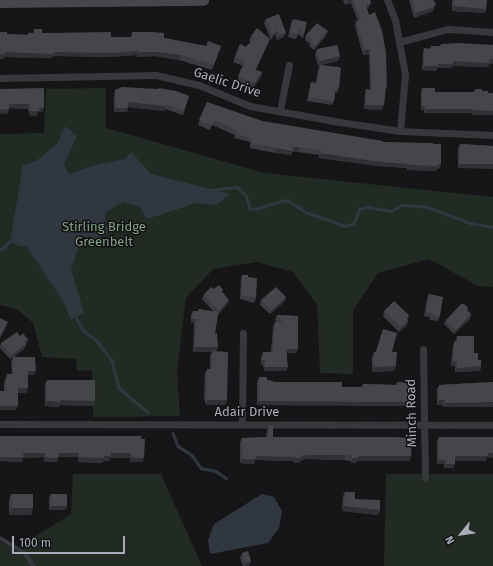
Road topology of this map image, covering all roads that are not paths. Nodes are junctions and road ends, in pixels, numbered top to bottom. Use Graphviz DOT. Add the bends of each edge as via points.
graph roads {
  1 [pos="203,0"];
  2 [pos="387,0"];
  3 [pos="0,2"];
  4 [pos="493,32"];
  5 [pos="399,42"];
  6 [pos="289,65"];
  7 [pos="0,78"];
  8 [pos="280,110"];
  9 [pos="400,131"];
  10 [pos="493,135"];
  11 [pos="243,333"];
  12 [pos="423,349"];
  13 [pos="0,424"];
  14 [pos="242,424"];
  15 [pos="424,425"];
  16 [pos="493,425"];
  17 [pos="425,477"];
  18 [pos="0,538"];
  19 [pos="34,566"];
  1 -- 3 [label="main road"];
  2 -- 5 [label="street" via="396,20"];
  4 -- 5 [label="street" via="448,29"];
  5 -- 9 [label="street" via="405,74"];
  6 -- 8 [label="street"];
  7 -- 8 [label="street, Gaelic Drive" via="156,75 199,85 250,106"];
  8 -- 9 [label="street, Gaelic Drive"];
  9 -- 10 [label="street, Gaelic Drive"];
  11 -- 14 [label="street"];
  12 -- 15 [label="street, Minch Road"];
  13 -- 14 [label="street, Adair Drive"];
  14 -- 15 [label="street, Adair Drive"];
  15 -- 16 [label="street, Adair Drive"];
  15 -- 17 [label="street, Minch Road"];
  18 -- 19 [label="lane" via="25,553"];
}
